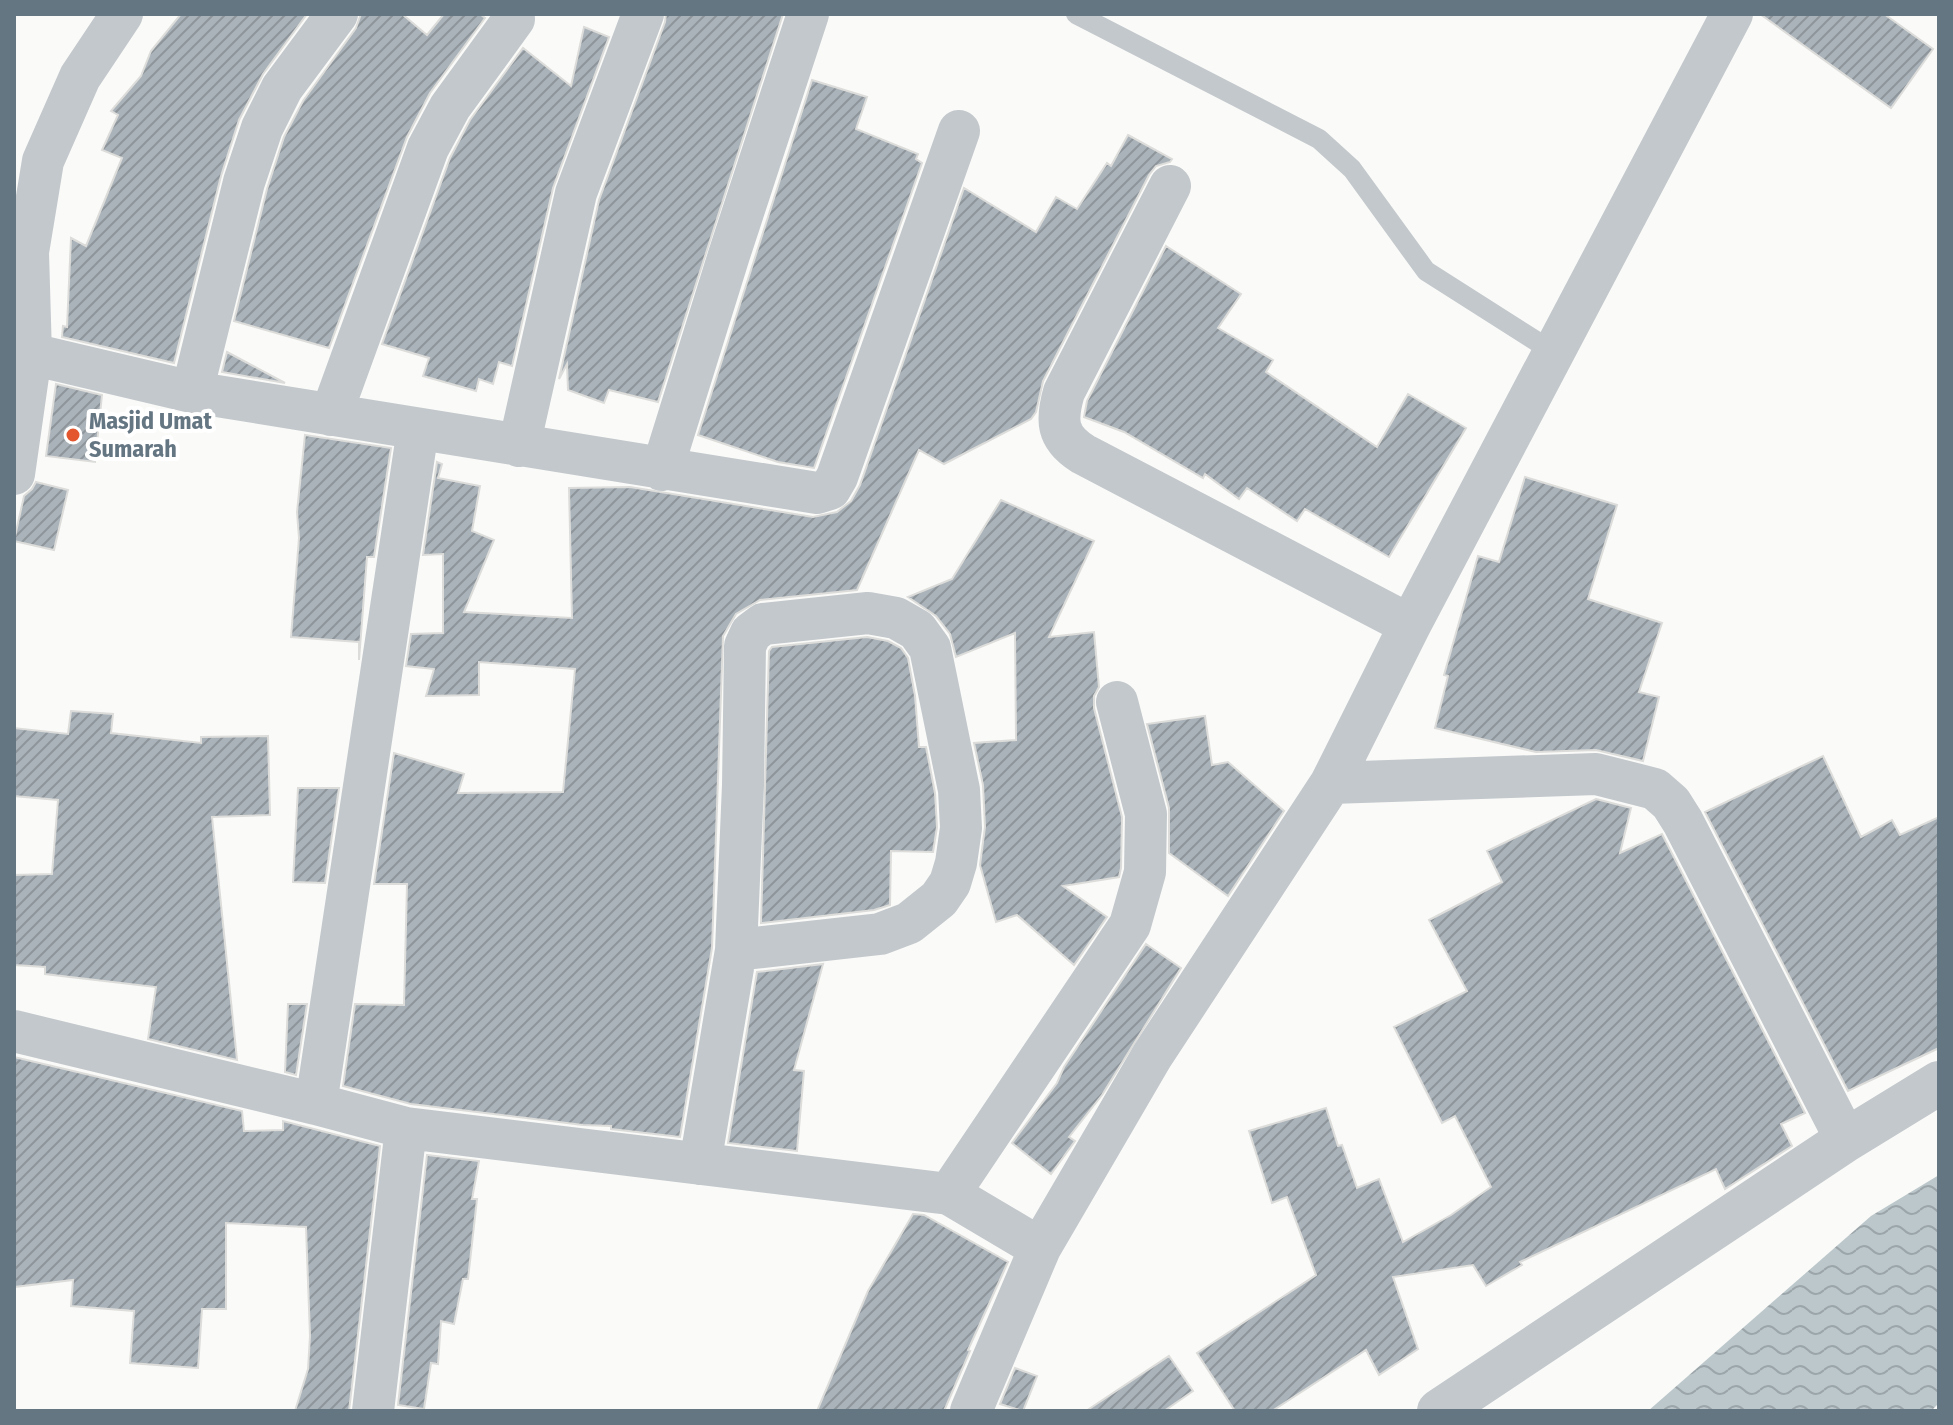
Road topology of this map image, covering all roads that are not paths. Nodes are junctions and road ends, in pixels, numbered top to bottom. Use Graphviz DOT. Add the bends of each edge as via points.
graph roads {
  1 [pos="122,14"];
  2 [pos="337,14"];
  3 [pos="643,14"];
  4 [pos="808,14"];
  5 [pos="1076,14"];
  6 [pos="1732,14"];
  7 [pos="514,19"];
  8 [pos="959,131"];
  9 [pos="1170,186"];
  10 [pos="22,352"];
  11 [pos="1555,353"];
  12 [pos="192,392"];
  13 [pos="331,415"];
  14 [pos="418,429"];
  15 [pos="519,446"];
  16 [pos="662,470"];
  17 [pos="14,474"];
  18 [pos="1410,625"];
  19 [pos="1117,702"];
  20 [pos="1331,783"];
  21 [pos="736,950"];
  22 [pos="14,1031"];
  23 [pos="1939,1083"];
  24 [pos="316,1104"];
  25 [pos="406,1128"];
  26 [pos="1846,1140"];
  27 [pos="700,1164"];
  28 [pos="949,1194"];
  29 [pos="1040,1248"];
  30 [pos="373,1411"];
  31 [pos="971,1411"];
  32 [pos="1439,1411"];
  1 -- 10 [label="street" via="80,77 43,161 28,252"];
  2 -- 12 [label="street" via="282,88 262,128"];
  3 -- 15 [label="street" via="576,193"];
  4 -- 16 [label="street"];
  5 -- 11 [label="lane" via="1319,139 1352,169 1426,271"];
  6 -- 11 [label="street"];
  7 -- 13 [label="street" via="450,107 428,148"];
  8 -- 16 [label="street" via="830,489 817,493"];
  9 -- 18 [label="street" via="1064,392 1058,426 1083,454"];
  10 -- 12 [label="street"];
  10 -- 17 [label="street"];
  11 -- 18 [label="street"];
  12 -- 13 [label="street"];
  13 -- 14 [label="street"];
  14 -- 15 [label="street"];
  14 -- 24 [label="street"];
  15 -- 16 [label="street"];
  18 -- 20 [label="street"];
  19 -- 28 [label="street" via="1146,814 1145,872 1130,925"];
  20 -- 26 [label="street" via="1596,774 1655,789 1683,822"];
  20 -- 29 [label="street" via="1152,1056"];
  21 -- 21 [label="street" via="743,660 751,633 763,624 868,613 896,618 917,630 930,648 937,676 959,790 961,828 950,883 909,923 880,934"];
  21 -- 27 [label="street"];
  22 -- 24 [label="street"];
  23 -- 26 [label="street"];
  24 -- 25 [label="street"];
  25 -- 27 [label="street"];
  25 -- 30 [label="street"];
  26 -- 32 [label="street"];
  27 -- 28 [label="street"];
  28 -- 29 [label="street"];
  29 -- 31 [label="street"];
}
